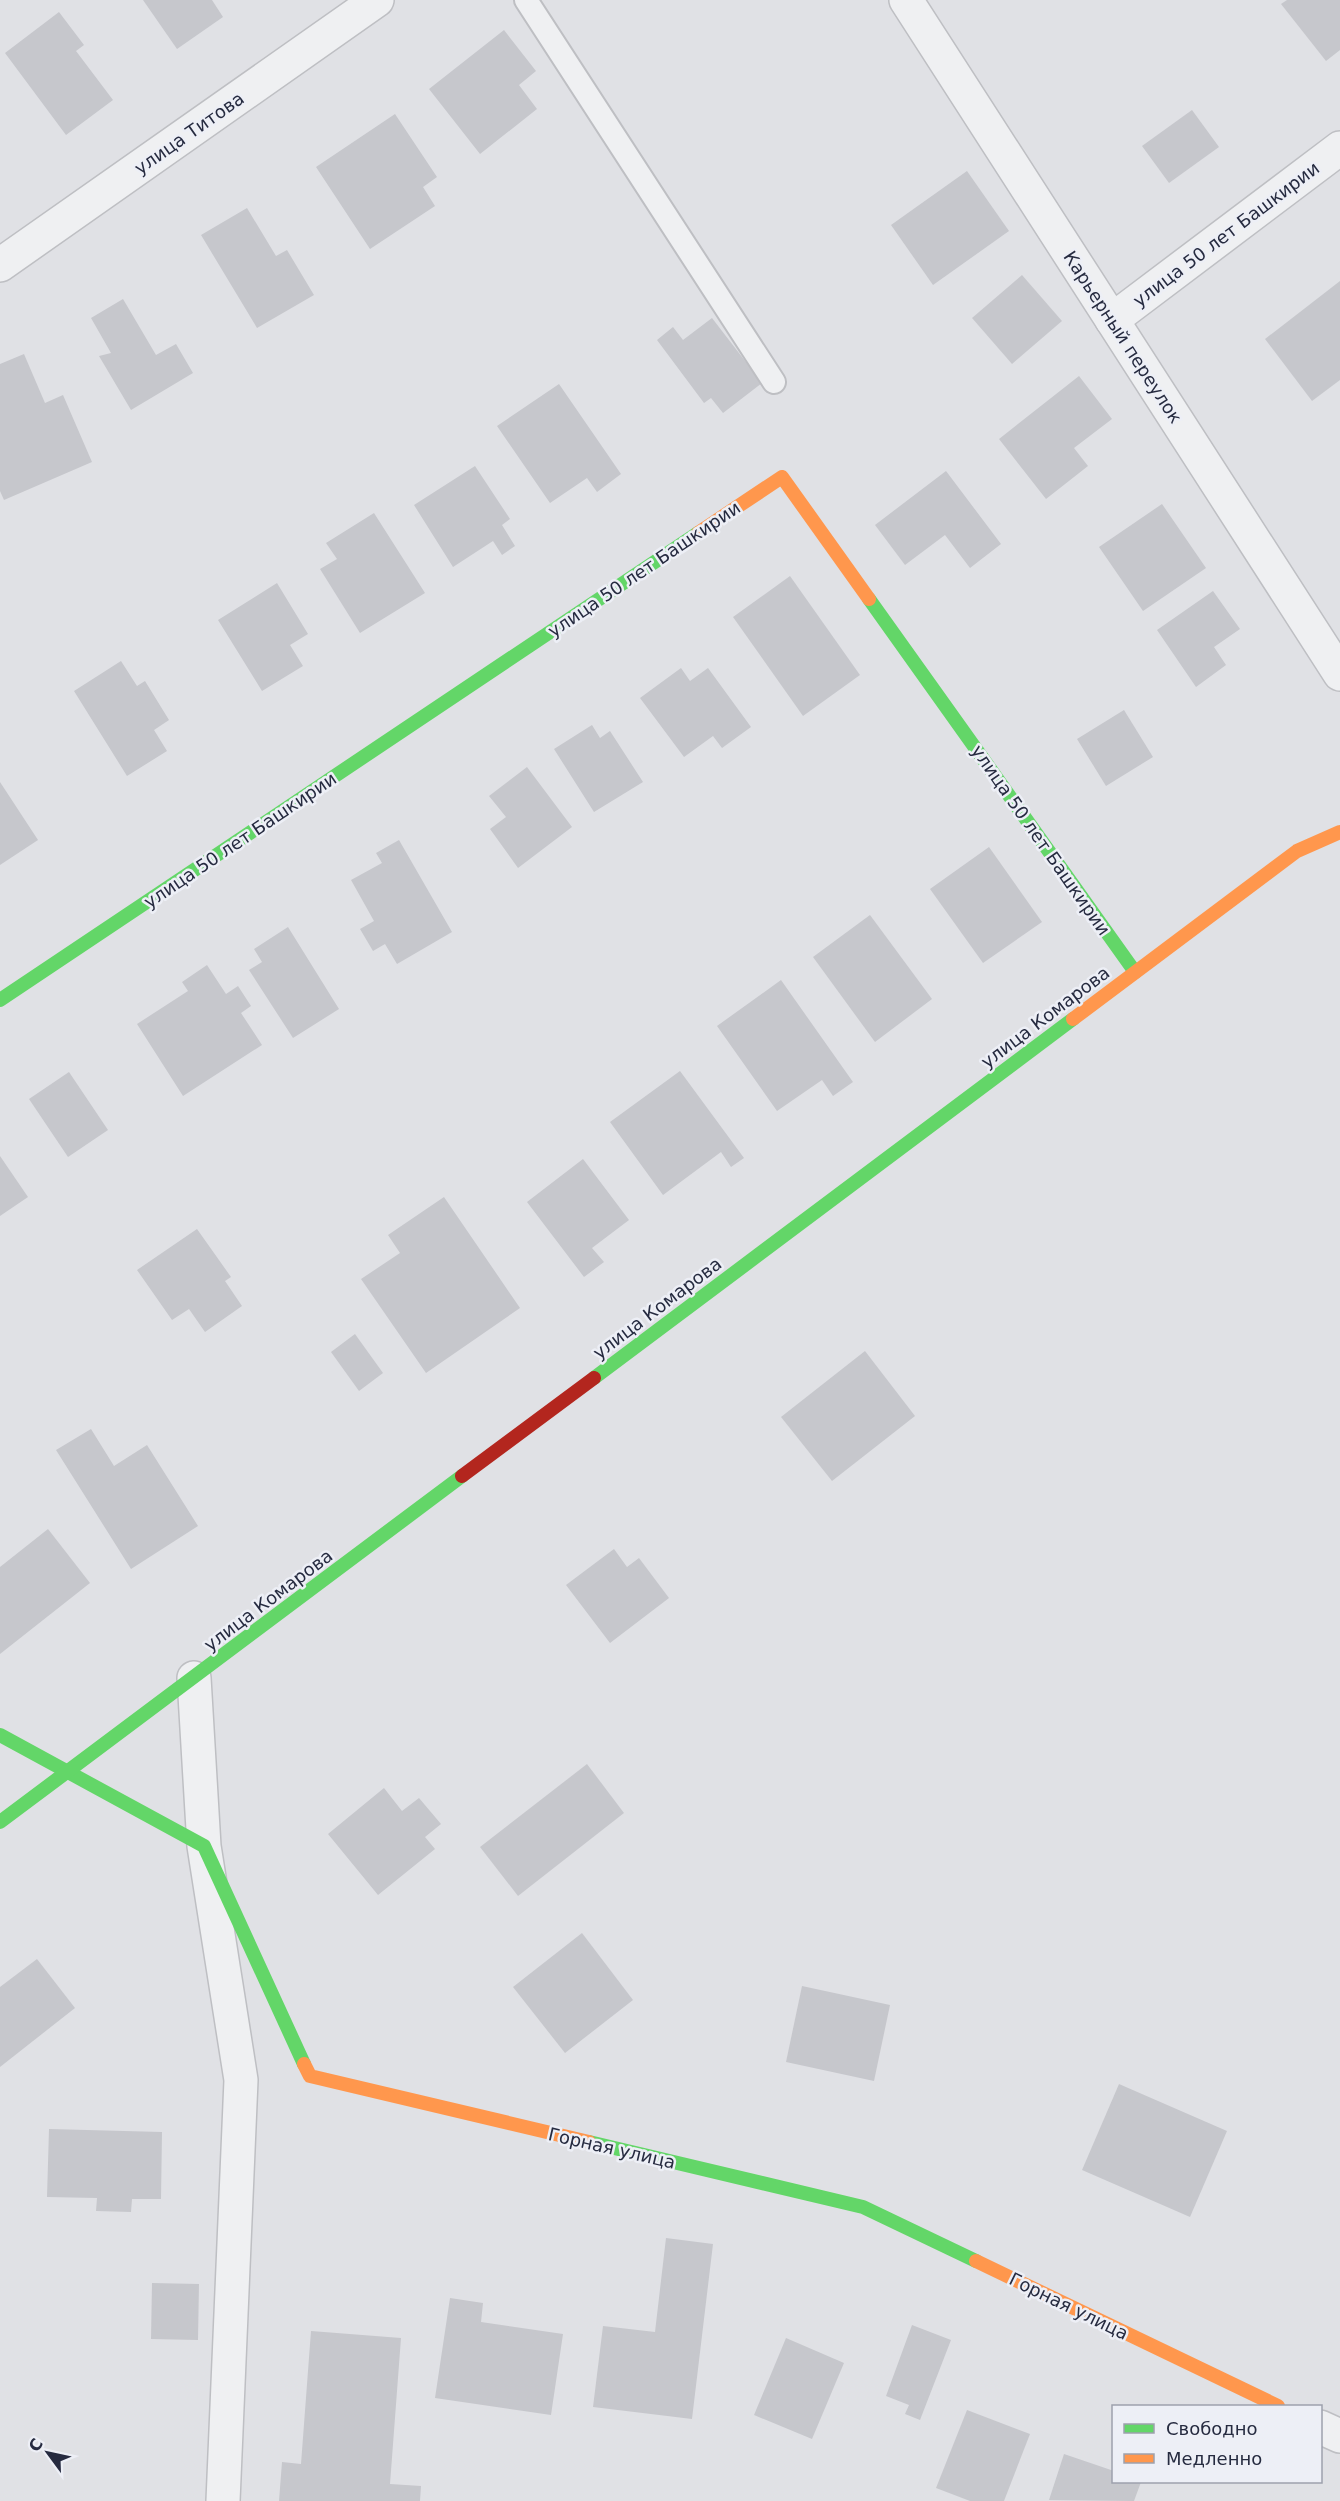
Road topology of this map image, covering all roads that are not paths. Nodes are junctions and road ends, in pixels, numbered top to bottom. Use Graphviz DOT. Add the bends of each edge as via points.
graph roads {
  1 [pos="377,0"];
  2 [pos="526,0"];
  3 [pos="906,0"];
  4 [pos="1340,148"];
  5 [pos="0,265"];
  6 [pos="1112,320"];
  7 [pos="774,382"];
  8 [pos="1340,674"];
  9 [pos="1340,832"];
  10 [pos="1135,972"];
  11 [pos="0,1000"];
  12 [pos="194,1678"];
  13 [pos="0,1735"];
  14 [pos="68,1772"];
  15 [pos="0,1822"];
  16 [pos="204,1846"];
  17 [pos="1276,2405"];
  18 [pos="1322,2428"];
  19 [pos="1340,2436"];
  20 [pos="223,2501"];
  1 -- 5 [label="street, улица Титова"];
  2 -- 7 [label="lane"];
  3 -- 6 [label="street, Карьерный переулок"];
  4 -- 6 [label="street, улица 50 лет Башкирии"];
  6 -- 8 [label="street, Карьерный переулок"];
  9 -- 10 [label="street, улица Комарова" via="1297,851"];
  10 -- 11 [label="street, улица 50 лет Башкирии" via="782,477"];
  10 -- 12 [label="street, улица Комарова"];
  12 -- 14 [label="street, улица Комарова"];
  12 -- 16 [label="street"];
  13 -- 14 [label="street"];
  14 -- 15 [label="street, улица Комарова"];
  14 -- 16 [label="street"];
  16 -- 17 [label="street, Горная улица" via="310,2076 863,2207"];
  16 -- 20 [label="street" via="241,2080"];
  18 -- 19 [label="street"];
}
